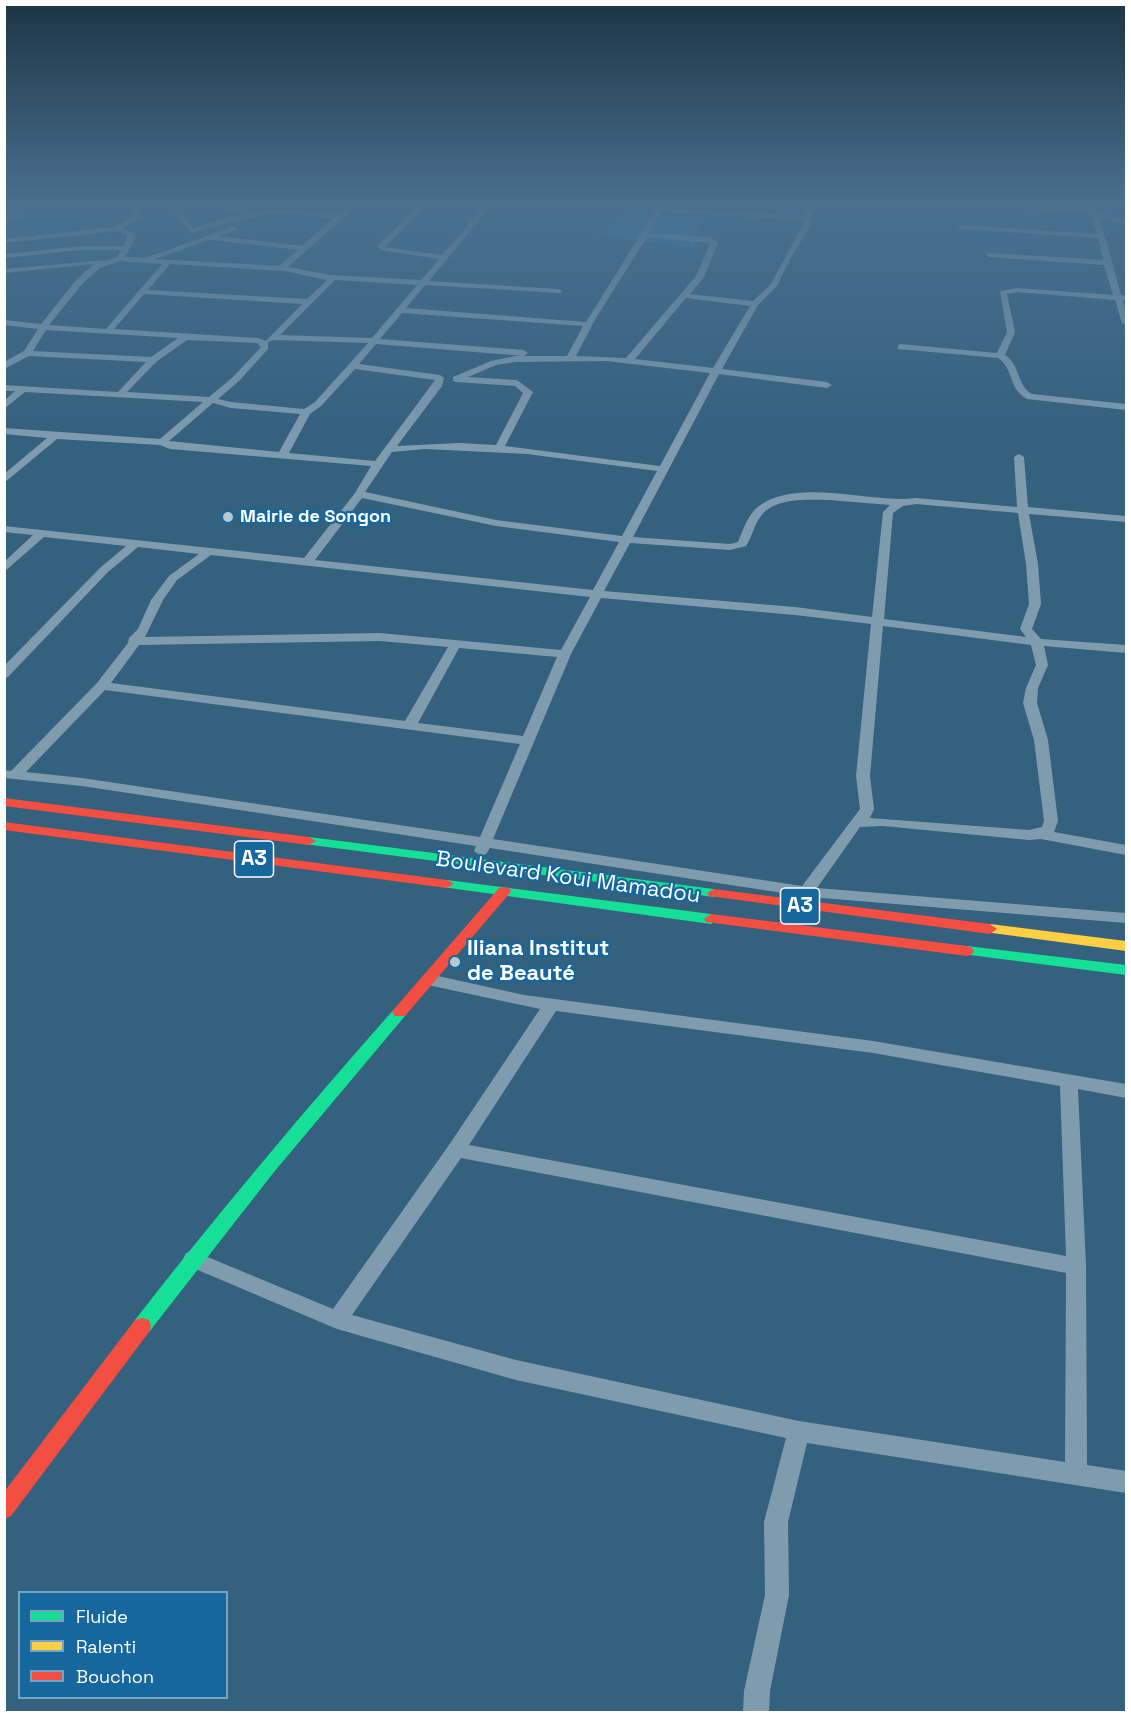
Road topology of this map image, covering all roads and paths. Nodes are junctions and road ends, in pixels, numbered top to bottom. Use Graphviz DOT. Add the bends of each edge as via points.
graph roads {
  1 [pos="78,283"];
  2 [pos="151,283"];
  3 [pos="329,283"];
  4 [pos="423,283"];
  5 [pos="425,283"];
  6 [pos="614,283"];
  7 [pos="695,283"];
  8 [pos="774,283"];
  9 [pos="1116,283"];
  10 [pos="558,291"];
  11 [pos="144,292"];
  12 [pos="686,296"];
  13 [pos="1123,298"];
  14 [pos="309,302"];
  15 [pos="755,304"];
  16 [pos="399,310"];
  17 [pos="4,322"];
  18 [pos="1126,323"];
  19 [pos="586,324"];
  20 [pos="43,327"];
  21 [pos="108,331"];
  22 [pos="184,338"];
  23 [pos="269,341"];
  24 [pos="373,341"];
  25 [pos="901,347"];
  26 [pos="27,353"];
  27 [pos="1000,356"];
  28 [pos="556,358"];
  29 [pos="570,358"];
  30 [pos="153,360"];
  31 [pos="629,360"];
  32 [pos="4,366"];
  33 [pos="353,366"];
  34 [pos="716,372"];
  35 [pos="440,378"];
  36 [pos="456,379"];
  37 [pos="827,385"];
  38 [pos="4,388"];
  39 [pos="22,390"];
  40 [pos="119,396"];
  41 [pos="212,400"];
  42 [pos="4,406"];
  43 [pos="1126,407"];
  44 [pos="306,412"];
  45 [pos="4,431"];
  46 [pos="55,436"];
  47 [pos="162,442"];
  48 [pos="391,448"];
  49 [pos="499,449"];
  50 [pos="283,455"];
  51 [pos="1019,458"];
  52 [pos="378,464"];
  53 [pos="663,469"];
  54 [pos="4,480"];
  55 [pos="359,494"];
  56 [pos="900,503"];
  57 [pos="1023,511"];
  58 [pos="1126,519"];
  59 [pos="4,529"];
  60 [pos="42,533"];
  61 [pos="626,539"];
  62 [pos="121,542"];
  63 [pos="136,543"];
  64 [pos="208,552"];
  65 [pos="307,562"];
  66 [pos="4,569"];
  67 [pos="598,594"];
  68 [pos="879,620"];
  69 [pos="133,641"];
  70 [pos="1037,642"];
  71 [pos="455,645"];
  72 [pos="1126,649"];
  73 [pos="565,654"];
  74 [pos="4,660"];
  75 [pos="4,674"];
  76 [pos="102,686"];
  77 [pos="409,726"];
  78 [pos="528,741"];
  79 [pos="9,775"];
  80 [pos="4,802"];
  81 [pos="856,823"];
  82 [pos="4,826"];
  83 [pos="1041,834"];
  84 [pos="485,844"];
  85 [pos="1126,850"];
  86 [pos="475,861"];
  87 [pos="517,867"];
  88 [pos="504,891"];
  89 [pos="801,899"];
  90 [pos="1126,918"];
  91 [pos="1126,946"];
  92 [pos="1126,970"];
  93 [pos="429,980"];
  94 [pos="552,1004"];
  95 [pos="1070,1082"];
  96 [pos="1126,1091"];
  97 [pos="456,1150"];
  98 [pos="194,1259"];
  99 [pos="1076,1266"];
  100 [pos="337,1320"];
  101 [pos="799,1431"];
  102 [pos="1076,1473"];
  103 [pos="1126,1482"];
  104 [pos="4,1509"];
  105 [pos="756,1713"];
  1 -- 20 [label="street"];
  2 -- 11 [label="street"];
  3 -- 14 [label="street"];
  4 -- 16 [label="street"];
  5 -- 10 [label="street"];
  6 -- 19 [label="street"];
  7 -- 12 [label="street"];
  8 -- 15 [label="street"];
  9 -- 13 [label="street"];
  11 -- 14 [label="street"];
  11 -- 21 [label="street"];
  12 -- 15 [label="street"];
  12 -- 31 [label="street"];
  13 -- 18 [label="street"];
  13 -- 27 [label="street" via="1017,290 1003,293 1011,332"];
  14 -- 23 [label="street"];
  15 -- 34 [label="street"];
  16 -- 19 [label="street"];
  16 -- 24 [label="street"];
  17 -- 20 [label="street"];
  19 -- 29 [label="street"];
  20 -- 21 [label="street"];
  20 -- 26 [label="street"];
  21 -- 22 [label="street"];
  22 -- 23 [label="street"];
  22 -- 30 [label="street"];
  23 -- 24 [label="street"];
  23 -- 41 [label="street"];
  24 -- 28 [label="street"];
  24 -- 33 [label="street"];
  25 -- 27 [label="street"];
  26 -- 30 [label="street"];
  26 -- 32 [label="street"];
  27 -- 43 [label="street" via="1008,361 1021,392 1030,397"];
  28 -- 29 [label="street"];
  28 -- 36 [label="street" via="494,363"];
  29 -- 31 [label="street"];
  30 -- 40 [label="street"];
  31 -- 34 [label="street"];
  33 -- 35 [label="street"];
  33 -- 44 [label="street" via="318,405"];
  34 -- 37 [label="street"];
  34 -- 53 [label="street"];
  35 -- 36 [label="street"];
  35 -- 48 [label="street" via="440,384"];
  36 -- 49 [label="street" via="517,383 528,392"];
  38 -- 39 [label="street"];
  39 -- 40 [label="street"];
  39 -- 42 [label="street"];
  40 -- 41 [label="street"];
  41 -- 44 [label="street"];
  41 -- 47 [label="street"];
  44 -- 50 [label="street"];
  45 -- 46 [label="street"];
  46 -- 47 [label="street"];
  46 -- 54 [label="street"];
  47 -- 50 [label="street" via="170,446"];
  48 -- 49 [label="street" via="424,445"];
  48 -- 52 [label="street"];
  49 -- 53 [label="street"];
  50 -- 52 [label="street"];
  51 -- 57 [label="street"];
  52 -- 55 [label="street"];
  53 -- 61 [label="street"];
  55 -- 61 [label="street" via="425,511"];
  55 -- 65 [label="street"];
  56 -- 57 [label="street" via="916,501"];
  56 -- 61 [label="street" via="829,496 794,498 765,506 756,515 742,544 730,547"];
  56 -- 68 [label="street" via="888,512"];
  57 -- 58 [label="street"];
  57 -- 70 [label="street" via="1035,604 1026,629"];
  59 -- 60 [label="street"];
  60 -- 62 [label="street"];
  60 -- 66 [label="street"];
  61 -- 67 [label="street"];
  62 -- 63 [label="street"];
  62 -- 74 [label="street"];
  63 -- 64 [label="street"];
  63 -- 75 [label="street" via="104,570"];
  64 -- 65 [label="street"];
  64 -- 69 [label="street" via="173,578 157,600 144,630"];
  65 -- 67 [label="street"];
  67 -- 68 [label="street"];
  67 -- 73 [label="street"];
  68 -- 70 [label="street"];
  68 -- 81 [label="street" via="868,693 863,783 868,809"];
  69 -- 71 [label="street" via="381,637"];
  69 -- 76 [label="street"];
  70 -- 72 [label="street"];
  70 -- 83 [label="street" via="1042,664 1030,703 1041,740 1051,821 1049,829"];
  71 -- 73 [label="street"];
  71 -- 77 [label="street"];
  73 -- 78 [label="street"];
  76 -- 77 [label="street"];
  76 -- 79 [label="street"];
  77 -- 78 [label="street"];
  78 -- 84 [label="street"];
  79 -- 84 [label="street" via="82,782"];
  80 -- 86 [label="main road, Boulevard Koui Mamadou / A3"];
  81 -- 83 [label="street"];
  81 -- 89 [label="street"];
  82 -- 88 [label="main road, Boulevard Koui Mamadou / A3"];
  83 -- 85 [label="street"];
  84 -- 86 [label="street"];
  84 -- 89 [label="street"];
  86 -- 87 [label="main road, Boulevard Koui Mamadou / A3"];
  87 -- 88 [label="main road"];
  87 -- 89 [label="main road, Boulevard Koui Mamadou / A3"];
  88 -- 92 [label="main road, Boulevard Koui Mamadou / A3"];
  88 -- 93 [label="main road"];
  89 -- 90 [label="street"];
  89 -- 91 [label="main road, Boulevard Koui Mamadou / A3"];
  93 -- 94 [label="street"];
  93 -- 98 [label="main road" via="312,1112"];
  94 -- 95 [label="street" via="873,1047"];
  94 -- 97 [label="street"];
  95 -- 96 [label="street"];
  95 -- 99 [label="street"];
  97 -- 99 [label="street"];
  97 -- 100 [label="street"];
  98 -- 100 [label="street"];
  98 -- 104 [label="main road"];
  99 -- 102 [label="street"];
  100 -- 101 [label="street" via="516,1370"];
  101 -- 102 [label="street"];
  101 -- 105 [label="street" via="776,1522 777,1595"];
  102 -- 103 [label="street"];
}
